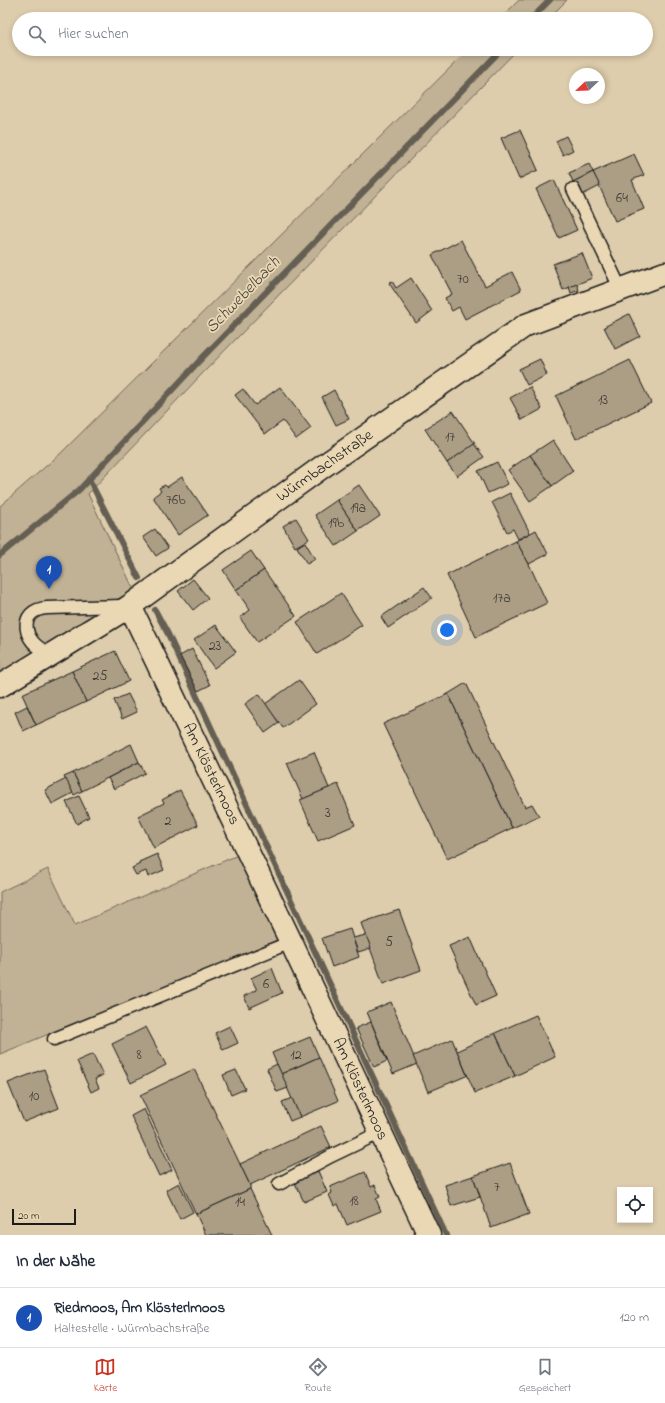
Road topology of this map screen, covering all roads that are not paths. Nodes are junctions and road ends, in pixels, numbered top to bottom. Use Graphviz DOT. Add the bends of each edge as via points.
graph roads {
  1 [pos="573,189"];
  2 [pos="665,273"];
  3 [pos="620,290"];
  4 [pos="130,606"];
  5 [pos="56,652"];
  6 [pos="0,686"];
  7 [pos="291,942"];
  8 [pos="54,1039"];
  9 [pos="381,1132"];
  10 [pos="279,1184"];
  11 [pos="429,1235"];
  1 -- 3 [label="lane"];
  2 -- 3 [label="street, Würmbachstraße"];
  3 -- 4 [label="street, Würmbachstraße" via="526,325 322,467"];
  4 -- 5 [label="street, Würmbachstraße"];
  4 -- 5 [label="lane" via="36,609 27,620 29,636 40,648"];
  4 -- 7 [label="street, Am Klösterlmoos"];
  5 -- 6 [label="street, Würmbachstraße"];
  7 -- 8 [label="lane"];
  7 -- 9 [label="street, Am Klösterlmoos"];
  9 -- 10 [label="lane"];
  9 -- 11 [label="street, Am Klösterlmoos"];
}
